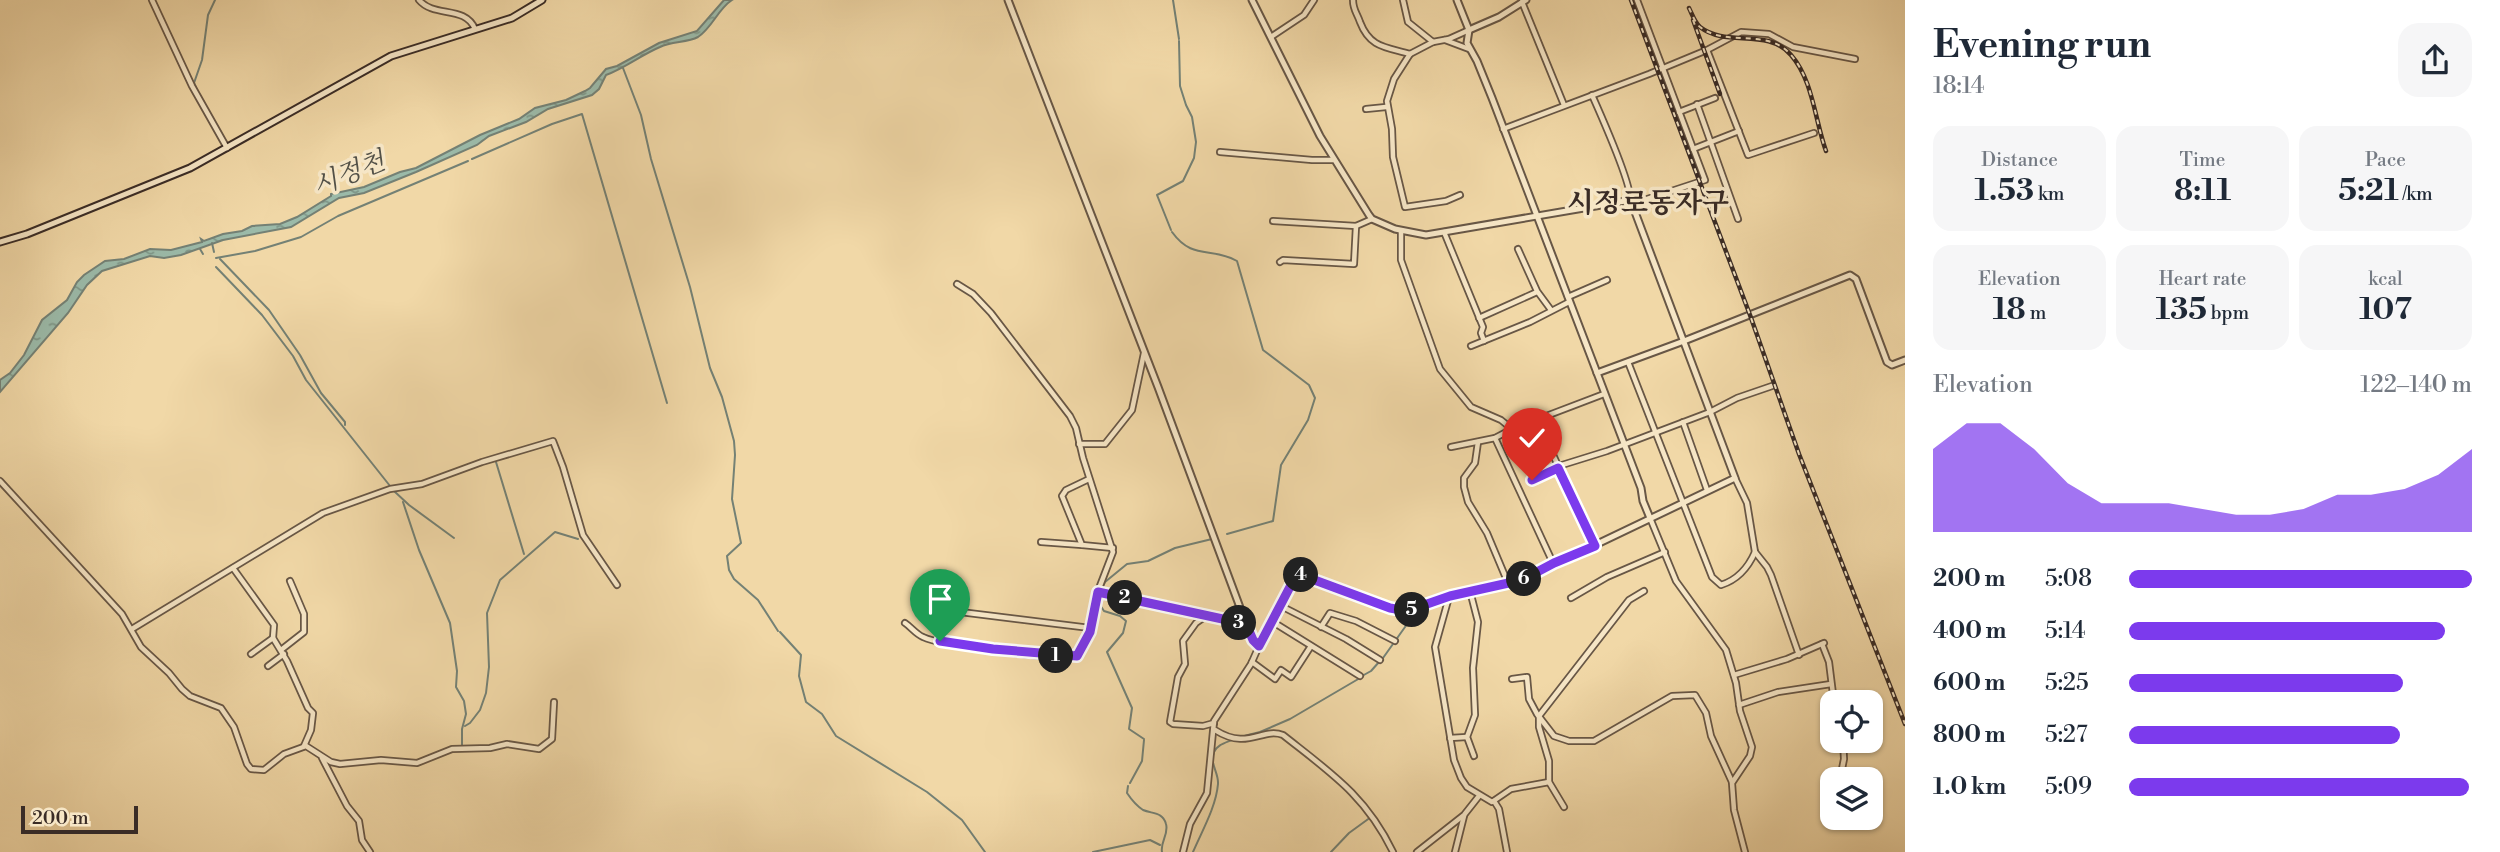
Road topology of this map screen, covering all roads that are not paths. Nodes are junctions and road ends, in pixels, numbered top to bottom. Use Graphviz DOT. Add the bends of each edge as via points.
graph roads {
  1 [pos="152,0"];
  2 [pos="419,0"];
  3 [pos="542,0"];
  4 [pos="1007,0"];
  5 [pos="1252,0"];
  6 [pos="1314,0"];
  7 [pos="1353,0"];
  8 [pos="1403,0"];
  9 [pos="1457,0"];
  10 [pos="1637,0"];
  11 [pos="1524,1"];
  12 [pos="475,29"];
  13 [pos="1469,30"];
  14 [pos="1271,37"];
  15 [pos="1444,40"];
  16 [pos="1433,42"];
  17 [pos="1707,50"];
  18 [pos="1473,52"];
  19 [pos="1410,54"];
  20 [pos="1855,59"];
  21 [pos="1663,68"];
  22 [pos="1592,95"];
  23 [pos="1715,98"];
  24 [pos="1697,104"];
  25 [pos="1564,106"];
  26 [pos="1386,107"];
  27 [pos="1366,109"];
  28 [pos="1679,112"];
  29 [pos="1503,128"];
  30 [pos="1739,131"];
  31 [pos="1814,133"];
  32 [pos="1711,142"];
  33 [pos="227,148"];
  34 [pos="1693,149"];
  35 [pos="1220,152"];
  36 [pos="1333,160"];
  37 [pos="1460,195"];
  38 [pos="1631,202"];
  39 [pos="1537,216"];
  40 [pos="1372,219"];
  41 [pos="1738,219"];
  42 [pos="1273,221"];
  43 [pos="1356,226"];
  44 [pos="1401,231"];
  45 [pos="1444,232"];
  46 [pos="0,242"];
  47 [pos="1518,249"];
  48 [pos="1280,262"];
  49 [pos="1607,280"];
  50 [pos="957,284"];
  51 [pos="1537,292"];
  52 [pos="1569,300"];
  53 [pos="1551,310"];
  54 [pos="1479,318"];
  55 [pos="1484,341"];
  56 [pos="1684,341"];
  57 [pos="1471,346"];
  58 [pos="1144,353"];
  59 [pos="1628,362"];
  60 [pos="1904,362"];
  61 [pos="1597,373"];
  62 [pos="1772,386"];
  63 [pos="1604,394"];
  64 [pos="1710,412"];
  65 [pos="1537,420"];
  66 [pos="1683,422"];
  67 [pos="1512,429"];
  68 [pos="1655,432"];
  69 [pos="1495,438"];
  70 [pos="1478,442"];
  71 [pos="1079,444"];
  72 [pos="1625,445"];
  73 [pos="1451,447"];
  74 [pos="1558,468"];
  75 [pos="1735,478"];
  76 [pos="1089,479"];
  77 [pos="1532,480"];
  78 [pos="0,481"];
  79 [pos="1707,490"];
  80 [pos="1682,502"];
  81 [pos="1650,518"];
  82 [pos="1041,542"];
  83 [pos="1082,545"];
  84 [pos="1595,546"];
  85 [pos="1113,548"];
  86 [pos="1665,552"];
  87 [pos="1755,552"];
  88 [pos="1553,564"];
  89 [pos="233,568"];
  90 [pos="289,581"];
  91 [pos="1508,583"];
  92 [pos="617,584"];
  93 [pos="1470,591"];
  94 [pos="1644,591"];
  95 [pos="1098,592"];
  96 [pos="1450,596"];
  97 [pos="1571,598"];
  98 [pos="1281,606"];
  99 [pos="936,609"];
  100 [pos="1206,617"];
  101 [pos="1273,622"];
  102 [pos="905,623"];
  103 [pos="1247,626"];
  104 [pos="1321,627"];
  105 [pos="1090,628"];
  106 [pos="132,629"];
  107 [pos="273,638"];
  108 [pos="1395,641"];
  109 [pos="1259,646"];
  110 [pos="1311,646"];
  111 [pos="283,652"];
  112 [pos="251,654"];
  113 [pos="1799,654"];
  114 [pos="1380,660"];
  115 [pos="1252,662"];
  116 [pos="268,666"];
  117 [pos="1360,676"];
  118 [pos="1734,676"];
  119 [pos="1512,679"];
  120 [pos="1831,684"];
  121 [pos="1832,690"];
  122 [pos="554,702"];
  123 [pos="1739,705"];
  124 [pos="1539,716"];
  125 [pos="1214,723"];
  126 [pos="1215,730"];
  127 [pos="1467,737"];
  128 [pos="1450,738"];
  129 [pos="304,747"];
  130 [pos="1474,756"];
  131 [pos="322,757"];
  132 [pos="1549,782"];
  133 [pos="1732,783"];
  134 [pos="1479,796"];
  135 [pos="1494,802"];
  136 [pos="1564,807"];
  137 [pos="1464,815"];
  138 [pos="1506,850"];
  139 [pos="370,852"];
  140 [pos="1183,852"];
  141 [pos="1393,852"];
  142 [pos="1417,852"];
  143 [pos="1455,852"];
  144 [pos="1745,852"];
  1 -- 33 [label="street"];
  2 -- 12 [label="street" via="429,9 465,17"];
  3 -- 12 [label="street" via="516,16"];
  4 -- 58 [label="street"];
  5 -- 14 [label="street"];
  6 -- 14 [label="street" via="1304,15"];
  7 -- 19 [label="street" via="1367,38"];
  8 -- 16 [label="street" via="1408,22"];
  9 -- 13 [label="street"];
  10 -- 21 [label="street"];
  11 -- 13 [label="street"];
  11 -- 25 [label="street"];
  12 -- 33 [label="street" via="391,56"];
  13 -- 15 [label="street"];
  13 -- 18 [label="street" via="1466,40"];
  14 -- 36 [label="street"];
  15 -- 16 [label="street"];
  15 -- 18 [label="street"];
  16 -- 19 [label="street"];
  17 -- 20 [label="street" via="1736,33 1747,32"];
  17 -- 21 [label="street"];
  17 -- 30 [label="street"];
  18 -- 29 [label="street"];
  19 -- 26 [label="street" via="1391,86"];
  21 -- 22 [label="street"];
  21 -- 28 [label="street"];
  22 -- 25 [label="street"];
  22 -- 38 [label="street"];
  23 -- 24 [label="street"];
  24 -- 28 [label="street"];
  24 -- 32 [label="street"];
  25 -- 29 [label="street"];
  26 -- 27 [label="street"];
  26 -- 37 [label="street" via="1405,207"];
  28 -- 34 [label="street"];
  29 -- 39 [label="street"];
  30 -- 31 [label="street" via="1749,155"];
  30 -- 32 [label="street"];
  32 -- 34 [label="street"];
  32 -- 41 [label="street"];
  33 -- 46 [label="street" via="168,177"];
  34 -- 38 [label="street" via="1704,182"];
  35 -- 36 [label="street"];
  36 -- 40 [label="street"];
  38 -- 39 [label="street"];
  38 -- 56 [label="street"];
  39 -- 45 [label="street"];
  39 -- 52 [label="street"];
  40 -- 43 [label="street"];
  40 -- 44 [label="street"];
  42 -- 43 [label="street"];
  43 -- 48 [label="street" via="1354,264"];
  44 -- 45 [label="street"];
  44 -- 67 [label="street" via="1401,260 1440,369 1471,407"];
  45 -- 54 [label="street"];
  47 -- 51 [label="street"];
  49 -- 52 [label="street"];
  50 -- 71 [label="street" via="979,299 1041,377 1074,422"];
  51 -- 53 [label="street"];
  51 -- 54 [label="street"];
  52 -- 53 [label="street"];
  52 -- 61 [label="street"];
  53 -- 55 [label="street"];
  54 -- 55 [label="street"];
  55 -- 57 [label="street"];
  56 -- 59 [label="street"];
  56 -- 60 [label="street" via="1850,275 1856,279 1887,362 1892,366"];
  56 -- 64 [label="street"];
  58 -- 71 [label="street" via="1130,414 1105,444"];
  58 -- 103 [label="street"];
  59 -- 61 [label="street"];
  59 -- 68 [label="street"];
  61 -- 63 [label="street"];
  62 -- 64 [label="street"];
  63 -- 65 [label="street"];
  63 -- 72 [label="street"];
  64 -- 66 [label="street"];
  64 -- 75 [label="street"];
  65 -- 67 [label="street"];
  65 -- 74 [label="street"];
  66 -- 68 [label="street"];
  66 -- 79 [label="street"];
  67 -- 69 [label="street"];
  68 -- 72 [label="street"];
  68 -- 80 [label="street"];
  69 -- 70 [label="street"];
  69 -- 88 [label="street"];
  70 -- 73 [label="street"];
  70 -- 91 [label="street" via="1464,487"];
  71 -- 76 [label="street"];
  72 -- 74 [label="street"];
  72 -- 81 [label="street"];
  74 -- 77 [label="street"];
  74 -- 84 [label="street"];
  75 -- 79 [label="street"];
  75 -- 87 [label="street" via="1747,503"];
  76 -- 83 [label="street" via="1062,496"];
  76 -- 85 [label="street"];
  78 -- 106 [label="street"];
  79 -- 80 [label="street"];
  80 -- 81 [label="street"];
  80 -- 87 [label="street" via="1712,577 1721,585 1740,575"];
  81 -- 84 [label="street"];
  81 -- 86 [label="street"];
  82 -- 83 [label="street"];
  83 -- 85 [label="street"];
  84 -- 88 [label="street"];
  85 -- 95 [label="street"];
  86 -- 97 [label="street"];
  86 -- 118 [label="street" via="1681,589 1726,650"];
  87 -- 113 [label="street" via="1771,575"];
  88 -- 91 [label="street"];
  89 -- 92 [label="street" via="323,513 553,441 583,535"];
  89 -- 106 [label="street"];
  89 -- 107 [label="street" via="274,625"];
  90 -- 111 [label="street" via="304,614 304,632"];
  91 -- 93 [label="street"];
  93 -- 96 [label="street"];
  93 -- 127 [label="street" via="1478,622 1475,715"];
  94 -- 124 [label="street" via="1629,600"];
  95 -- 100 [label="street"];
  95 -- 105 [label="street"];
  96 -- 98 [label="street" via="1399,610 1301,575"];
  96 -- 128 [label="street" via="1435,647"];
  98 -- 101 [label="street"];
  98 -- 104 [label="street"];
  99 -- 105 [label="street"];
  100 -- 103 [label="street"];
  100 -- 125 [label="street" via="1183,641 1185,664 1178,677 1170,722"];
  101 -- 109 [label="street"];
  101 -- 110 [label="street"];
  102 -- 105 [label="street" via="921,636 940,641 1070,657 1079,654"];
  103 -- 109 [label="street"];
  104 -- 108 [label="street" via="1330,612"];
  104 -- 114 [label="street"];
  106 -- 129 [label="street" via="141,647 186,693 218,705 224,712 251,769 264,770 284,754"];
  107 -- 111 [label="street"];
  107 -- 112 [label="street"];
  109 -- 115 [label="street"];
  110 -- 115 [label="street" via="1291,677 1281,670 1275,679"];
  110 -- 117 [label="street"];
  111 -- 116 [label="street"];
  111 -- 129 [label="street" via="314,716"];
  113 -- 118 [label="street"];
  113 -- 120 [label="street" via="1823,644"];
  115 -- 125 [label="street"];
  118 -- 123 [label="street"];
  119 -- 124 [label="street" via="1527,677 1529,699"];
  120 -- 121 [label="street"];
  120 -- 123 [label="street" via="1778,692"];
  122 -- 131 [label="street" via="553,736 539,749 507,744 461,748 410,763 335,764"];
  123 -- 133 [label="street" via="1752,751"];
  124 -- 132 [label="street"];
  124 -- 133 [label="street" via="1554,736 1591,742 1672,696 1695,695"];
  125 -- 126 [label="street"];
  126 -- 140 [label="street" via="1207,793 1190,824"];
  126 -- 141 [label="street" via="1240,740 1283,735 1354,794 1376,819"];
  127 -- 128 [label="street"];
  127 -- 130 [label="street"];
  128 -- 134 [label="street" via="1461,778"];
  129 -- 131 [label="street"];
  131 -- 139 [label="street" via="346,806 359,821 362,840"];
  132 -- 135 [label="street" via="1506,791"];
  132 -- 136 [label="street"];
  133 -- 144 [label="street"];
  134 -- 135 [label="street"];
  134 -- 137 [label="street"];
  135 -- 138 [label="street"];
  137 -- 142 [label="street"];
  137 -- 143 [label="street"];
}
